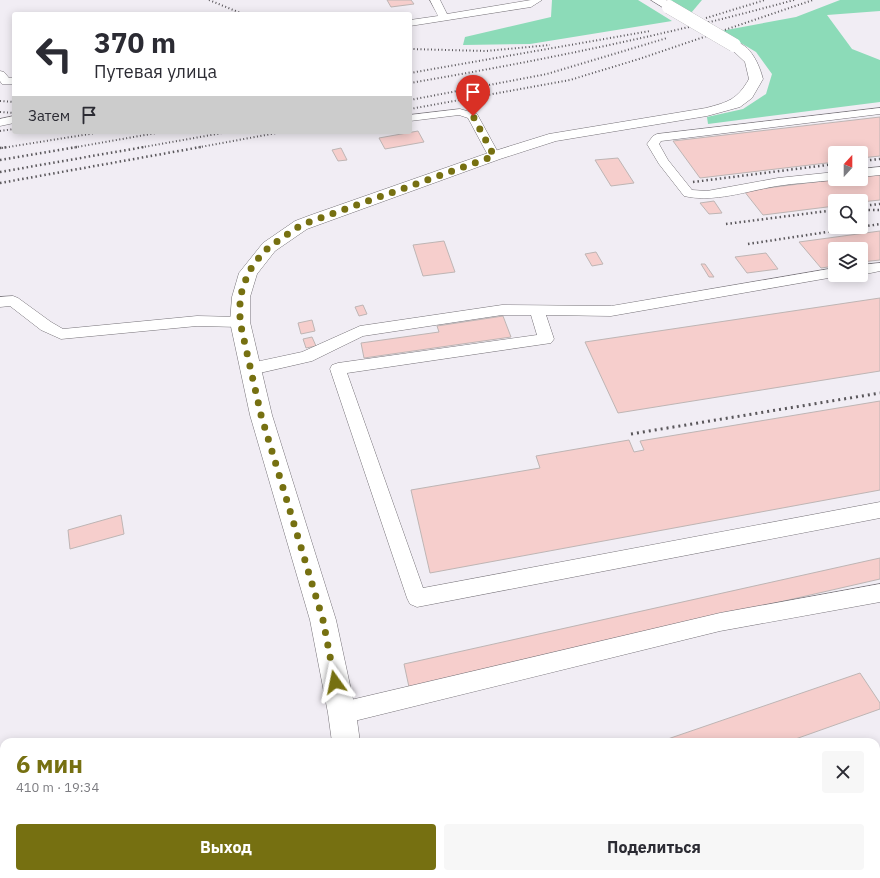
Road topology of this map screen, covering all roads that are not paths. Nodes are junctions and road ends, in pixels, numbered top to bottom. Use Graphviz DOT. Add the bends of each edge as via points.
graph roads {
  1 [pos="435,0"];
  2 [pos="537,0"];
  3 [pos="657,0"];
  4 [pos="444,19"];
  5 [pos="412,24"];
  6 [pos="0,74"];
  7 [pos="12,81"];
  8 [pos="880,112"];
  9 [pos="412,118"];
  10 [pos="12,120"];
  11 [pos="0,123"];
  12 [pos="494,156"];
  13 [pos="880,171"];
  14 [pos="868,172"];
  15 [pos="828,177"];
  16 [pos="880,267"];
  17 [pos="868,269"];
  18 [pos="828,275"];
  19 [pos="0,302"];
  20 [pos="537,310"];
  21 [pos="240,322"];
  22 [pos="251,369"];
  23 [pos="880,510"];
  24 [pos="880,593"];
  25 [pos="342,713"];
  26 [pos="345,738"];
  1 -- 4 [label="street"];
  2 -- 4 [label="street" via="525,5"];
  3 -- 12 [label="main road, bridge" via="734,45 751,61 756,79 748,95 735,104 707,112 554,137"];
  4 -- 5 [label="street"];
  6 -- 7 [label="street" via="6,82"];
  8 -- 15 [label="street" via="657,138 653,144 688,193 708,195 778,182"];
  9 -- 12 [label="street" via="460,112 473,116"];
  10 -- 11 [label="street"];
  12 -- 21 [label="main road" via="317,219 288,234 269,247 248,273 240,297"];
  13 -- 14 [label="street"];
  16 -- 17 [label="street"];
  18 -- 20 [label="street" via="611,311"];
  19 -- 21 [label="street" via="13,301 61,334 197,321"];
  20 -- 22 [label="street" via="502,310 360,331 306,357"];
  20 -- 23 [label="street" via="546,339 338,370 417,598"];
  21 -- 22 [label="main road"];
  22 -- 25 [label="main road" via="261,415 323,620"];
  24 -- 25 [label="street" via="720,622"];
  25 -- 26 [label="main road"];
}
